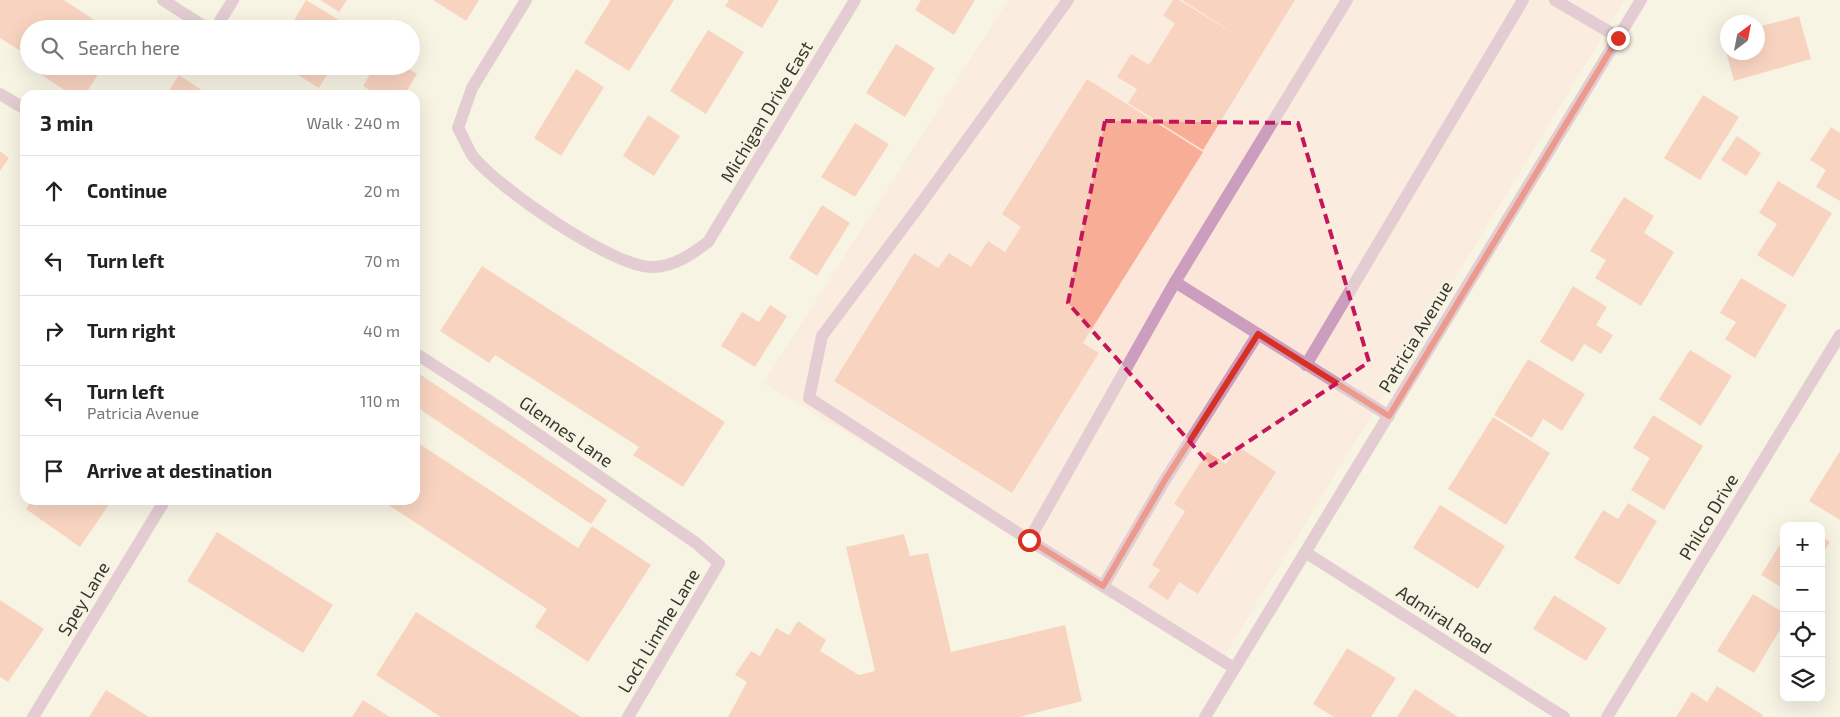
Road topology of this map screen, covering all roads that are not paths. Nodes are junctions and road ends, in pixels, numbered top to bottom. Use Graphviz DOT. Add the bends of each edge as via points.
graph roads {
  1 [pos="163,0"];
  2 [pos="234,0"];
  3 [pos="526,0"];
  4 [pos="855,0"];
  5 [pos="1068,0"];
  6 [pos="1347,0"];
  7 [pos="1523,0"];
  8 [pos="1555,0"];
  9 [pos="1641,0"];
  10 [pos="194,20"];
  11 [pos="221,20"];
  12 [pos="1618,38"];
  13 [pos="0,94"];
  14 [pos="20,107"];
  15 [pos="1175,282"];
  16 [pos="1258,334"];
  17 [pos="1840,335"];
  18 [pos="420,356"];
  19 [pos="1306,365"];
  20 [pos="1389,416"];
  21 [pos="162,505"];
  22 [pos="1029,540"];
  23 [pos="696,543"];
  24 [pos="1305,552"];
  25 [pos="1103,586"];
  26 [pos="1234,668"];
  27 [pos="33,717"];
  28 [pos="628,717"];
  29 [pos="1205,717"];
  30 [pos="1564,717"];
  31 [pos="1607,717"];
  1 -- 10 [label="street"];
  2 -- 11 [label="street"];
  3 -- 4 [label="street, Michigan Drive East" via="472,88 458,128 473,155 522,199 566,230 616,257 653,268 681,261 708,242"];
  5 -- 22 [label="street" via="822,336 809,398"];
  6 -- 15 [label="street"];
  7 -- 19 [label="street"];
  8 -- 12 [label="street"];
  9 -- 12 [label="street, Patricia Avenue"];
  12 -- 20 [label="street, Patricia Avenue"];
  13 -- 14 [label="street"];
  15 -- 16 [label="street"];
  15 -- 22 [label="street"];
  16 -- 19 [label="street"];
  16 -- 25 [label="street" via="1165,480"];
  17 -- 31 [label="street, Philco Drive"];
  18 -- 23 [label="street, Glennes Lane"];
  19 -- 20 [label="street"];
  20 -- 24 [label="street, Patricia Avenue"];
  21 -- 27 [label="street, Spey Lane"];
  22 -- 25 [label="street"];
  23 -- 28 [label="street, Loch Linnhe Lane" via="719,564"];
  24 -- 26 [label="street, Patricia Avenue"];
  24 -- 30 [label="street, Admiral Road"];
  25 -- 26 [label="street"];
  26 -- 29 [label="street, Patricia Avenue"];
}
